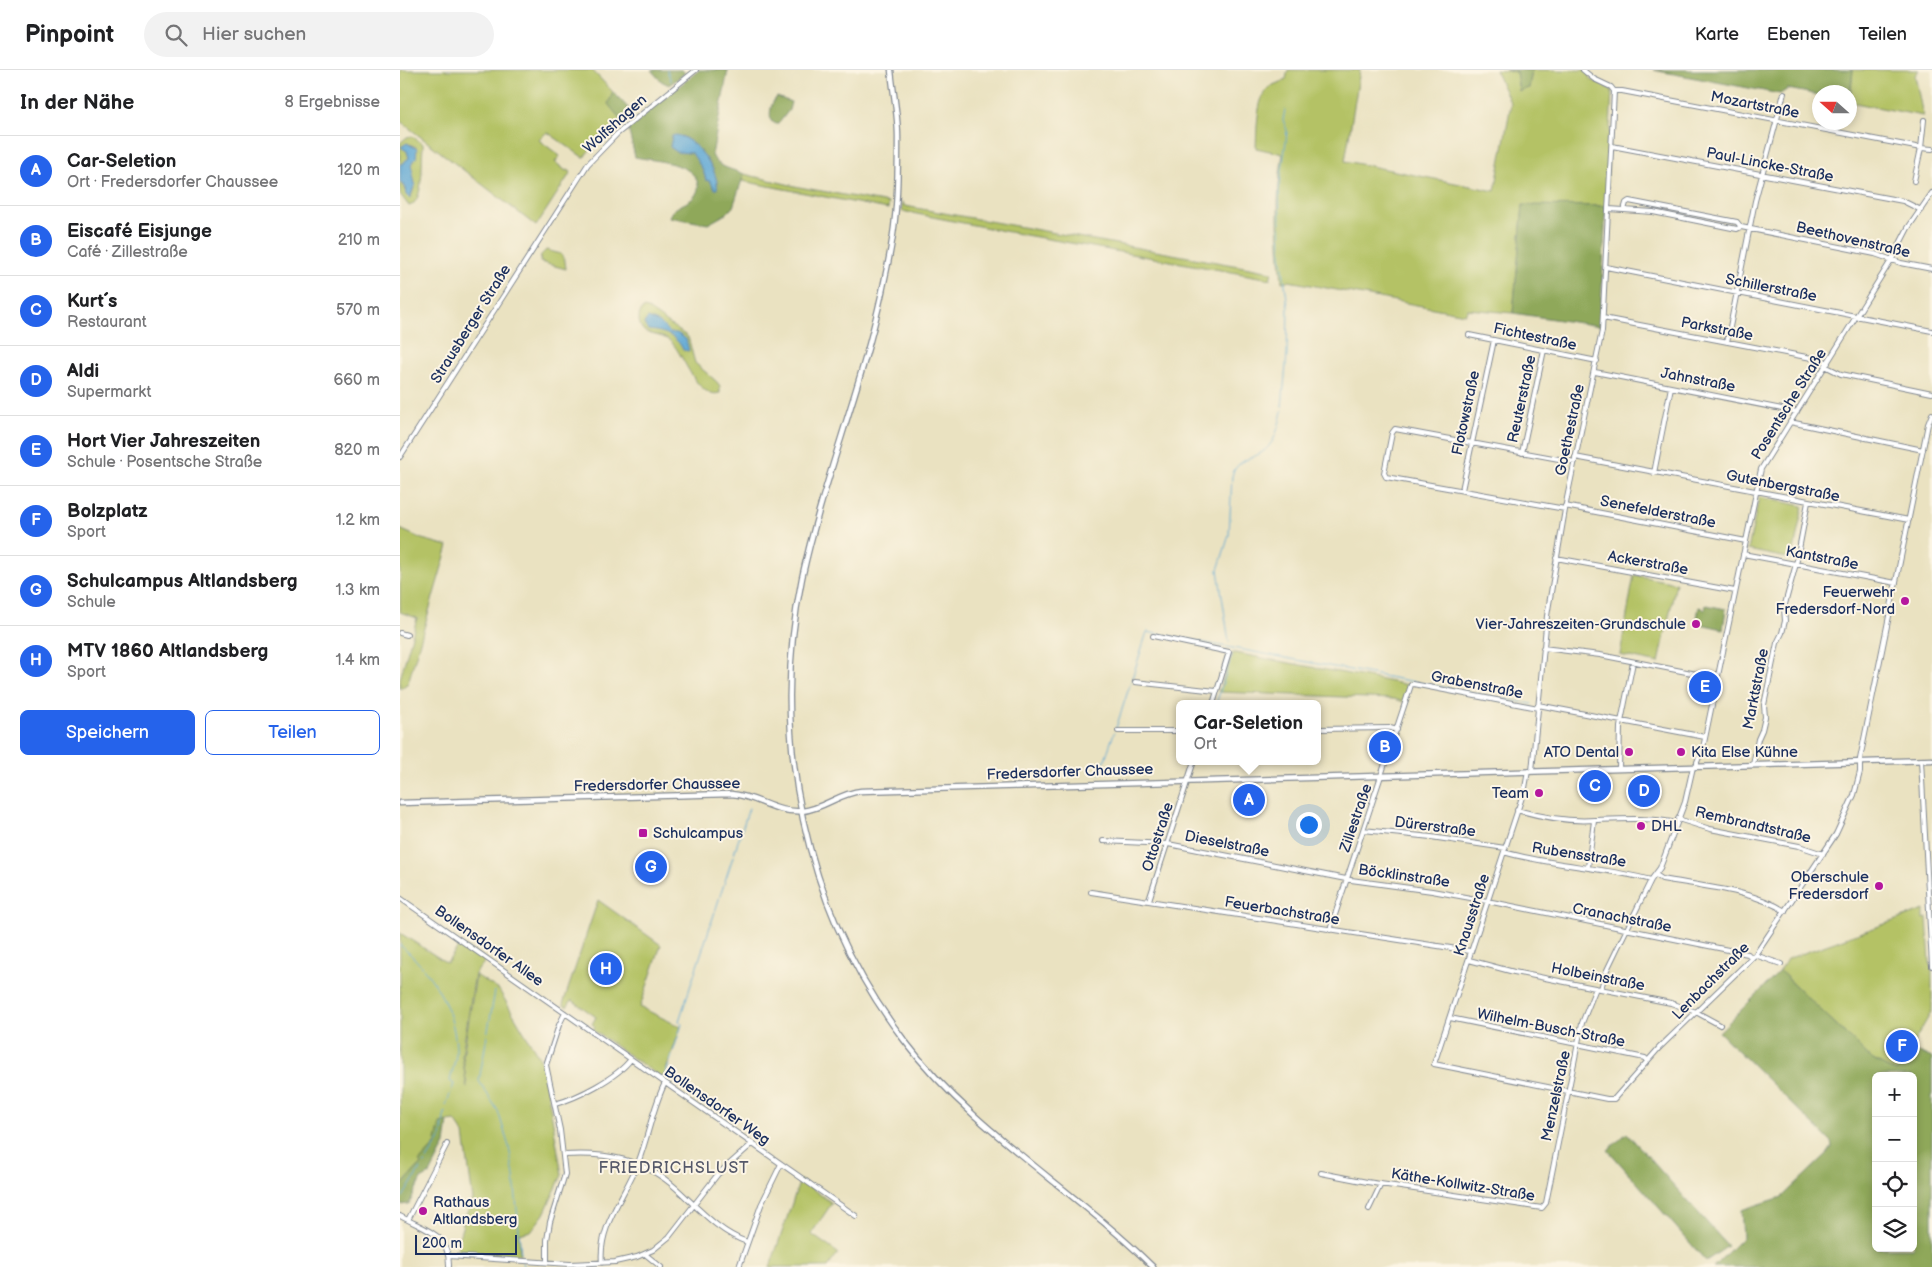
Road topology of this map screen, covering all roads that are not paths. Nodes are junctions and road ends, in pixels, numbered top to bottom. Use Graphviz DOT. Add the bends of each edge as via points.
graph roads {
  1 [pos="696,70"];
  2 [pos="891,70"];
  3 [pos="1584,70"];
  4 [pos="1614,91"];
  5 [pos="1784,93"];
  6 [pos="1924,120"];
  7 [pos="1777,121"];
  8 [pos="1612,146"];
  9 [pos="1922,148"];
  10 [pos="1932,149"];
  11 [pos="1762,174"];
  12 [pos="1914,181"];
  13 [pos="1932,193"];
  14 [pos="561,204"];
  15 [pos="1609,209"];
  16 [pos="1624,210"];
  17 [pos="1921,210"];
  18 [pos="1740,227"];
  19 [pos="1750,229"];
  20 [pos="1892,259"];
  21 [pos="1606,267"];
  22 [pos="1932,269"];
  23 [pos="1737,292"];
  24 [pos="1856,316"];
  25 [pos="1603,318"];
  26 [pos="1932,331"];
  27 [pos="1469,335"];
  28 [pos="1494,340"];
  29 [pos="1727,342"];
  30 [pos="1544,350"];
  31 [pos="1597,361"];
  32 [pos="1826,364"];
  33 [pos="1594,372"];
  34 [pos="1671,387"];
  35 [pos="1932,393"];
  36 [pos="1797,412"];
  37 [pos="1932,414"];
  38 [pos="1790,422"];
  39 [pos="1470,443"];
  40 [pos="1923,450"];
  41 [pos="1522,453"];
  42 [pos="400,457"];
  43 [pos="1575,460"];
  44 [pos="1654,473"];
  45 [pos="1385,476"];
  46 [pos="1462,490"];
  47 [pos="1756,492"];
  48 [pos="1808,502"];
  49 [pos="1565,508"];
  50 [pos="1908,520"];
  51 [pos="1746,541"];
  52 [pos="1743,554"];
  53 [pos="1556,558"];
  54 [pos="1796,564"];
  55 [pos="1896,584"];
  56 [pos="1735,591"];
  57 [pos="400,633"];
  58 [pos="407,636"];
  59 [pos="1153,636"];
  60 [pos="1543,648"];
  61 [pos="1633,662"];
  62 [pos="1717,678"];
  63 [pos="1135,682"];
  64 [pos="1413,684"];
  65 [pos="1216,691"];
  66 [pos="1213,700"];
  67 [pos="1538,706"];
  68 [pos="1621,721"];
  69 [pos="1321,729"];
  70 [pos="1118,730"];
  71 [pos="1397,730"];
  72 [pos="1176,731"];
  73 [pos="1705,737"];
  74 [pos="1921,760"];
  75 [pos="1932,760"];
  76 [pos="1860,762"];
  77 [pos="1193,765"];
  78 [pos="1752,765"];
  79 [pos="1695,767"];
  80 [pos="1619,769"];
  81 [pos="1530,771"];
  82 [pos="1382,776"];
  83 [pos="1188,781"];
  84 [pos="400,803"];
  85 [pos="1518,810"];
  86 [pos="800,811"];
  87 [pos="1594,821"];
  88 [pos="1677,821"];
  89 [pos="1363,830"];
  90 [pos="1103,841"];
  91 [pos="1168,844"];
  92 [pos="1932,845"];
  93 [pos="1926,846"];
  94 [pos="1504,850"];
  95 [pos="1823,854"];
  96 [pos="1588,867"];
  97 [pos="1656,874"];
  98 [pos="1927,878"];
  99 [pos="1932,878"];
  100 [pos="1346,879"];
  101 [pos="1651,880"];
  102 [pos="1091,892"];
  103 [pos="400,898"];
  104 [pos="1150,900"];
  105 [pos="1487,901"];
  106 [pos="1785,911"];
  107 [pos="1930,911"];
  108 [pos="1330,930"];
  109 [pos="1627,931"];
  110 [pos="1470,951"];
  111 [pos="1754,957"];
  112 [pos="1469,960"];
  113 [pos="1781,964"];
  114 [pos="1932,966"];
  115 [pos="1599,988"];
  116 [pos="1696,1012"];
  117 [pos="565,1013"];
  118 [pos="1450,1018"];
  119 [pos="1720,1026"];
  120 [pos="1578,1045"];
  121 [pos="631,1059"];
  122 [pos="1647,1060"];
  123 [pos="665,1083"];
  124 [pos="1569,1091"];
  125 [pos="555,1104"];
  126 [pos="447,1144"];
  127 [pos="752,1144"];
  128 [pos="563,1155"];
  129 [pos="637,1164"];
  130 [pos="781,1164"];
  131 [pos="1321,1173"];
  132 [pos="1381,1184"];
  133 [pos="694,1206"];
  134 [pos="1542,1208"];
  135 [pos="1369,1209"];
  136 [pos="400,1216"];
  137 [pos="856,1216"];
  138 [pos="408,1220"];
  139 [pos="747,1242"];
  140 [pos="645,1254"];
  141 [pos="449,1256"];
  142 [pos="547,1262"];
  143 [pos="602,1264"];
  144 [pos="448,1267"];
  145 [pos="555,1267"];
  146 [pos="661,1267"];
  147 [pos="739,1267"];
  148 [pos="1153,1267"];
  1 -- 14 [label="street, Wolfshagen" via="595,154"];
  2 -- 86 [label="main road" via="898,135 895,219 887,271 873,333 813,534 792,644 790,733"];
  3 -- 4 [label="street"];
  4 -- 7 [label="street, Mozartstraße"];
  4 -- 8 [label="street, Goethestraße"];
  5 -- 7 [label="street"];
  6 -- 9 [label="street"];
  7 -- 9 [label="street, Mozartstraße"];
  7 -- 11 [label="street"];
  8 -- 11 [label="street, Paul-Lincke-Straße"];
  8 -- 15 [label="street, Goethestraße"];
  9 -- 10 [label="street, Mozartstraße"];
  9 -- 12 [label="street"];
  11 -- 17 [label="street, Paul-Lincke-Straße" via="1903,202"];
  11 -- 19 [label="street"];
  13 -- 17 [label="street, Posentsche Straße"];
  14 -- 42 [label="street, Strausberger Straße"];
  15 -- 16 [label="street, Beethovenstraße"];
  15 -- 21 [label="street, Goethestraße"];
  16 -- 18 [label="street, Beethovenstraße"];
  16 -- 18 [label="street, Beethovenstraße" via="1629,201 1737,222"];
  17 -- 20 [label="street, Posentsche Straße"];
  18 -- 19 [label="street, Beethovenstraße"];
  19 -- 20 [label="street, Beethovenstraße"];
  19 -- 23 [label="street"];
  20 -- 22 [label="street, Beethovenstraße"];
  20 -- 24 [label="street, Posentsche Straße"];
  21 -- 23 [label="street, Schillerstraße"];
  21 -- 25 [label="street, Goethestraße"];
  23 -- 24 [label="street, Schillerstraße"];
  23 -- 29 [label="street"];
  24 -- 26 [label="street, Schillerstraße"];
  24 -- 32 [label="street, Posentsche Straße"];
  25 -- 29 [label="street, Parkstraße"];
  25 -- 31 [label="street, Goethestraße"];
  27 -- 28 [label="street, Fichtestraße"];
  28 -- 30 [label="street, Fichtestraße"];
  28 -- 39 [label="street, Flotowstraße"];
  29 -- 32 [label="street, Parkstraße" via="1816,359"];
  30 -- 31 [label="street, Fichtestraße"];
  30 -- 41 [label="street, Reuterstraße"];
  31 -- 33 [label="street, Goethestraße"];
  32 -- 35 [label="street, Parkstraße" via="1841,374"];
  32 -- 36 [label="street, Posentsche Straße"];
  33 -- 34 [label="street, Jahnstraße"];
  33 -- 43 [label="street, Goethestraße"];
  34 -- 36 [label="street, Jahnstraße"];
  34 -- 44 [label="street"];
  36 -- 38 [label="street, Posentsche Straße"];
  37 -- 40 [label="street, Lenbachstraße"];
  38 -- 40 [label="street"];
  38 -- 47 [label="street, Posentsche Straße" via="1761,469"];
  39 -- 41 [label="street, Gutenbergstraße"];
  39 -- 45 [label="street, Gutenbergstraße" via="1393,430"];
  39 -- 46 [label="street, Flotowstraße"];
  40 -- 50 [label="street, Lenbachstraße"];
  41 -- 43 [label="street, Gutenbergstraße"];
  43 -- 44 [label="street, Gutenbergstraße"];
  43 -- 49 [label="street, Goethestraße"];
  44 -- 47 [label="street, Gutenbergstraße"];
  45 -- 46 [label="street, Senefelderstraße"];
  46 -- 49 [label="street, Senefelderstraße"];
  47 -- 48 [label="street, Gutenbergstraße"];
  47 -- 51 [label="street, Posentsche Straße"];
  48 -- 50 [label="street, Gutenbergstraße"];
  48 -- 54 [label="street, Marktstraße"];
  49 -- 51 [label="street, Senefelderstraße"];
  49 -- 53 [label="street, Goethestraße"];
  50 -- 55 [label="street, Lenbachstraße"];
  51 -- 52 [label="street, Posentsche Straße"];
  52 -- 54 [label="street, Kantstraße"];
  52 -- 56 [label="street, Posentsche Straße"];
  53 -- 56 [label="street, Ackerstraße"];
  53 -- 60 [label="street, Goethestraße"];
  54 -- 55 [label="street, Kantstraße"];
  54 -- 78 [label="street, Marktstraße" via="1764,705 1766,714"];
  55 -- 76 [label="street, Lenbachstraße"];
  56 -- 62 [label="street, Posentsche Straße"];
  57 -- 58 [label="street"];
  59 -- 65 [label="street" via="1229,652"];
  60 -- 61 [label="street"];
  60 -- 67 [label="street, Goethestraße"];
  61 -- 62 [label="street"];
  61 -- 68 [label="street"];
  62 -- 73 [label="street, Posentsche Straße"];
  63 -- 65 [label="street"];
  64 -- 67 [label="street, Grabenstraße"];
  64 -- 71 [label="street, Zillestraße"];
  65 -- 66 [label="street"];
  67 -- 68 [label="street, Grabenstraße"];
  67 -- 81 [label="street, Goethestraße"];
  68 -- 73 [label="street, Grabenstraße"];
  68 -- 80 [label="street"];
  69 -- 71 [label="street"];
  70 -- 72 [label="street"];
  71 -- 82 [label="street, Zillestraße"];
  73 -- 79 [label="street, Posentsche Straße"];
  74 -- 75 [label="main road, Fredersdorfer Chaussee"];
  74 -- 76 [label="main road, Fredersdorfer Chaussee"];
  74 -- 93 [label="street"];
  76 -- 78 [label="main road, Fredersdorfer Chaussee"];
  76 -- 95 [label="street, Lenbachstraße" via="1852,801"];
  77 -- 83 [label="street, Ottostraße"];
  78 -- 79 [label="main road, Fredersdorfer Chaussee"];
  79 -- 80 [label="main road, Fredersdorfer Chaussee"];
  79 -- 88 [label="street, Menzelstraße"];
  80 -- 81 [label="main road, Fredersdorfer Chaussee"];
  81 -- 82 [label="main road, Fredersdorfer Chaussee"];
  81 -- 85 [label="street, Knausstraße"];
  82 -- 83 [label="main road, Fredersdorfer Chaussee"];
  82 -- 89 [label="street, Zillestraße"];
  83 -- 86 [label="main road, Fredersdorfer Chaussee" via="861,791 845,793 814,809"];
  83 -- 91 [label="street, Ottostraße"];
  84 -- 86 [label="main road, Fredersdorfer Chaussee" via="732,794 749,796 780,810"];
  85 -- 87 [label="street, Rembrandtstraße" via="1559,819"];
  85 -- 94 [label="street, Knausstraße"];
  86 -- 148 [label="main road" via="822,889 843,940 874,996 903,1039 973,1116 1107,1224"];
  87 -- 88 [label="street, Rembrandtstraße"];
  87 -- 96 [label="street"];
  88 -- 95 [label="street, Rembrandtstraße" via="1799,846"];
  88 -- 97 [label="street, Menzelstraße"];
  89 -- 94 [label="street, Dürerstraße" via="1431,837"];
  89 -- 100 [label="street, Zillestraße"];
  90 -- 91 [label="street, Dieselstraße"];
  91 -- 100 [label="street, Dieselstraße"];
  91 -- 104 [label="street, Ottostraße"];
  92 -- 93 [label="street"];
  93 -- 98 [label="street"];
  94 -- 96 [label="street, Rubensstraße" via="1529,858"];
  94 -- 105 [label="street, Knausstraße"];
  95 -- 106 [label="street, Lenbachstraße"];
  96 -- 101 [label="street, Rubensstraße"];
  97 -- 101 [label="street, Menzelstraße"];
  97 -- 106 [label="street" via="1662,878 1754,897"];
  98 -- 99 [label="street"];
  98 -- 107 [label="street"];
  100 -- 105 [label="street, Böcklinstraße"];
  100 -- 108 [label="street, Zillestraße"];
  101 -- 109 [label="street, Menzelstraße"];
  102 -- 104 [label="street, Feuerbachstraße"];
  103 -- 117 [label="street, Bollensdorfer Allee"];
  104 -- 108 [label="street, Feuerbachstraße"];
  105 -- 109 [label="street, Cranachstraße"];
  105 -- 110 [label="street, Knausstraße"];
  106 -- 111 [label="street, Lenbachstraße"];
  107 -- 114 [label="street"];
  108 -- 110 [label="street, Feuerbachstraße"];
  109 -- 111 [label="street, Cranachstraße"];
  109 -- 115 [label="street, Menzelstraße"];
  110 -- 112 [label="street, Knausstraße"];
  111 -- 113 [label="street, Cranachstraße"];
  111 -- 116 [label="street, Lenbachstraße"];
  112 -- 115 [label="street, Holbeinstraße"];
  112 -- 118 [label="street, Knausstraße"];
  115 -- 116 [label="street, Holbeinstraße" via="1671,1003"];
  115 -- 120 [label="street, Menzelstraße" via="1584,1019"];
  116 -- 119 [label="street, Holbeinstraße"];
  116 -- 122 [label="street, Lenbachstraße"];
  117 -- 121 [label="street, Bollensdorfer Weg"];
  117 -- 125 [label="street" via="546,1065"];
  118 -- 120 [label="street, Wilhelm-Busch-Straße"];
  118 -- 124 [label="street, Knausstraße" via="1434,1064"];
  120 -- 122 [label="street, Wilhelm-Busch-Straße"];
  120 -- 124 [label="street, Menzelstraße"];
  121 -- 123 [label="street, Bollensdorfer Weg"];
  121 -- 125 [label="street" via="626,1066 595,1086"];
  122 -- 124 [label="street, Lenbachstraße" via="1614,1099"];
  123 -- 127 [label="street, Bollensdorfer Weg"];
  123 -- 129 [label="street"];
  124 -- 134 [label="street, Menzelstraße" via="1546,1203"];
  125 -- 128 [label="street"];
  126 -- 138 [label="street"];
  127 -- 130 [label="street, Bollensdorfer Weg"];
  127 -- 133 [label="street" via="718,1174"];
  128 -- 129 [label="street" via="598,1154"];
  128 -- 142 [label="street" via="564,1177 550,1222"];
  129 -- 133 [label="street" via="663,1178"];
  129 -- 143 [label="street" via="610,1221"];
  130 -- 137 [label="street, Bollensdorfer Weg"];
  130 -- 139 [label="street"];
  131 -- 132 [label="street, Käthe-Kollwitz-Straße"];
  132 -- 134 [label="street, Käthe-Kollwitz-Straße"];
  132 -- 135 [label="street, Käthe-Kollwitz-Straße"];
  133 -- 139 [label="street" via="721,1228"];
  133 -- 140 [label="street" via="669,1237"];
  136 -- 138 [label="street"];
  138 -- 141 [label="street" via="439,1238 446,1245"];
  139 -- 147 [label="street"];
  140 -- 143 [label="street"];
  140 -- 146 [label="street"];
  141 -- 142 [label="street"];
  141 -- 144 [label="street"];
  142 -- 143 [label="street"];
  142 -- 145 [label="street"];
}
